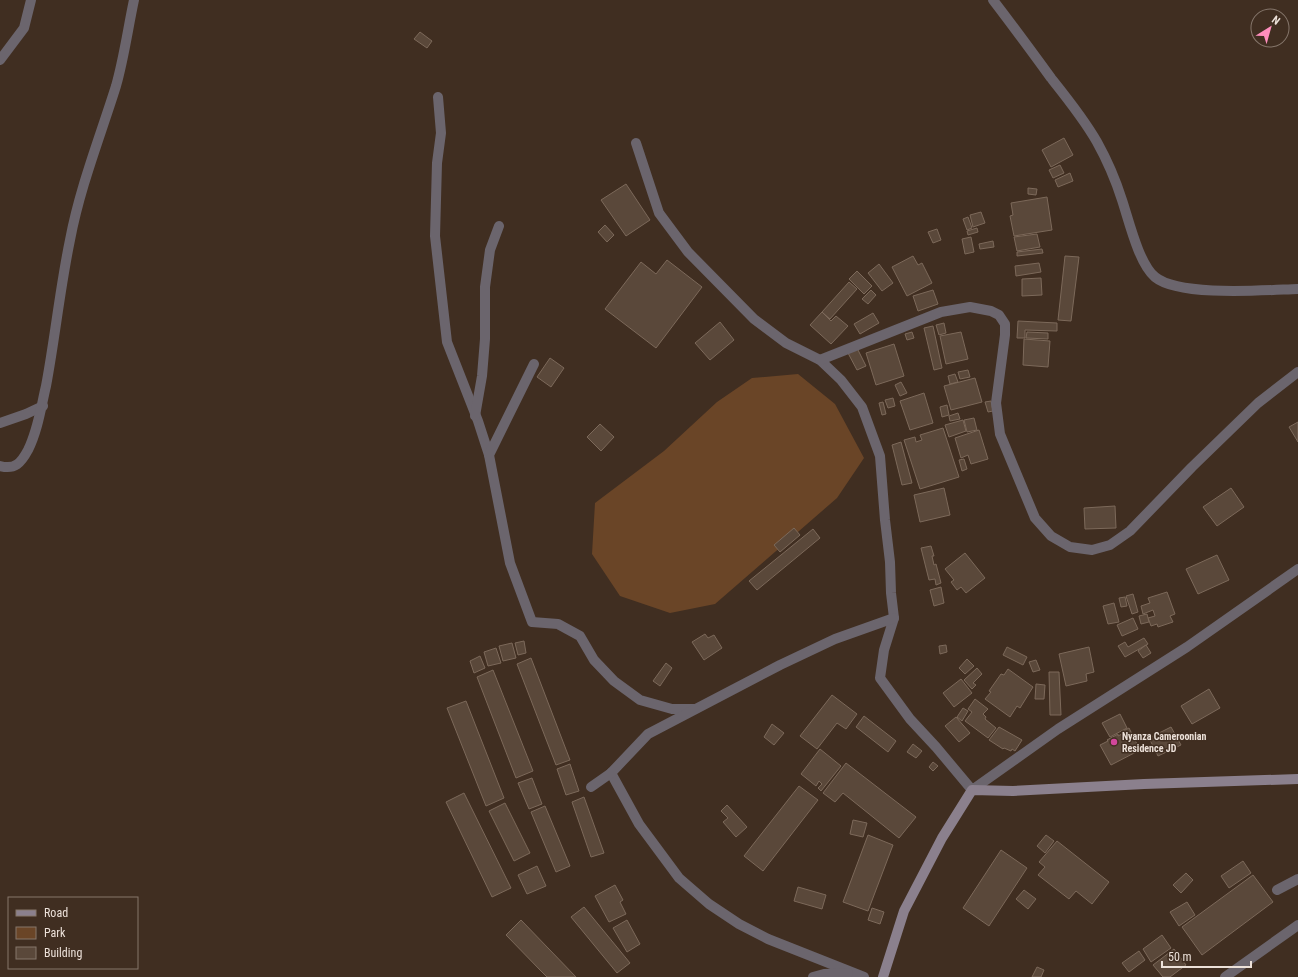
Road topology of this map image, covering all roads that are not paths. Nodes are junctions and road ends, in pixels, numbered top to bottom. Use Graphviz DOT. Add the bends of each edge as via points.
graph roads {
  1 [pos="31,0"];
  2 [pos="134,0"];
  3 [pos="993,0"];
  4 [pos="0,60"];
  5 [pos="438,97"];
  6 [pos="636,143"];
  7 [pos="499,226"];
  8 [pos="1298,289"];
  9 [pos="820,360"];
  10 [pos="534,364"];
  11 [pos="1298,372"];
  12 [pos="43,406"];
  13 [pos="475,416"];
  14 [pos="0,423"];
  15 [pos="489,455"];
  16 [pos="0,466"];
  17 [pos="1298,569"];
  18 [pos="894,618"];
  19 [pos="695,709"];
  20 [pos="611,773"];
  21 [pos="1298,779"];
  22 [pos="591,787"];
  23 [pos="972,790"];
  24 [pos="1298,879"];
  25 [pos="1277,890"];
  26 [pos="1298,925"];
  27 [pos="852,972"];
  28 [pos="813,977"];
  29 [pos="864,977"];
  30 [pos="883,977"];
  31 [pos="1225,977"];
  1 -- 4 [label="street" via="24,28"];
  2 -- 12 [label="street" via="116,84 70,238"];
  3 -- 8 [label="street" via="1098,144 1121,198 1142,260 1156,278 1189,288 1246,291"];
  5 -- 13 [label="street" via="441,133 437,163 435,236 447,342"];
  6 -- 9 [label="street" via="659,213 688,252 754,319 786,343"];
  7 -- 13 [label="street" via="490,250 485,287 485,339"];
  9 -- 11 [label="street" via="941,312 970,307 991,311 999,316 1005,324 1005,335 996,403 1000,434 1008,457 1035,518 1051,536 1070,547 1092,550 1110,545 1130,531 1258,403"];
  9 -- 18 [label="street" via="841,380 862,407 880,456"];
  10 -- 15 [label="street"];
  12 -- 14 [label="street"];
  12 -- 16 [label="street" via="24,457 14,467"];
  13 -- 15 [label="street"];
  15 -- 19 [label="street" via="510,563 532,622 558,624 580,636 594,660 614,681 640,700 672,709"];
  17 -- 23 [label="street" via="1186,647 1058,729"];
  18 -- 19 [label="street" via="835,639"];
  18 -- 23 [label="street" via="884,650 880,678 910,719"];
  19 -- 20 [label="street" via="648,734"];
  20 -- 22 [label="street"];
  20 -- 27 [label="street" via="643,830 679,878 709,904 738,924 762,936"];
  21 -- 23 [label="main road" via="1013,791"];
  23 -- 30 [label="main road" via="942,838 904,911"];
  24 -- 25 [label="street"];
  26 -- 31 [label="street"];
  27 -- 28 [label="street"];
  27 -- 29 [label="street"];
}
